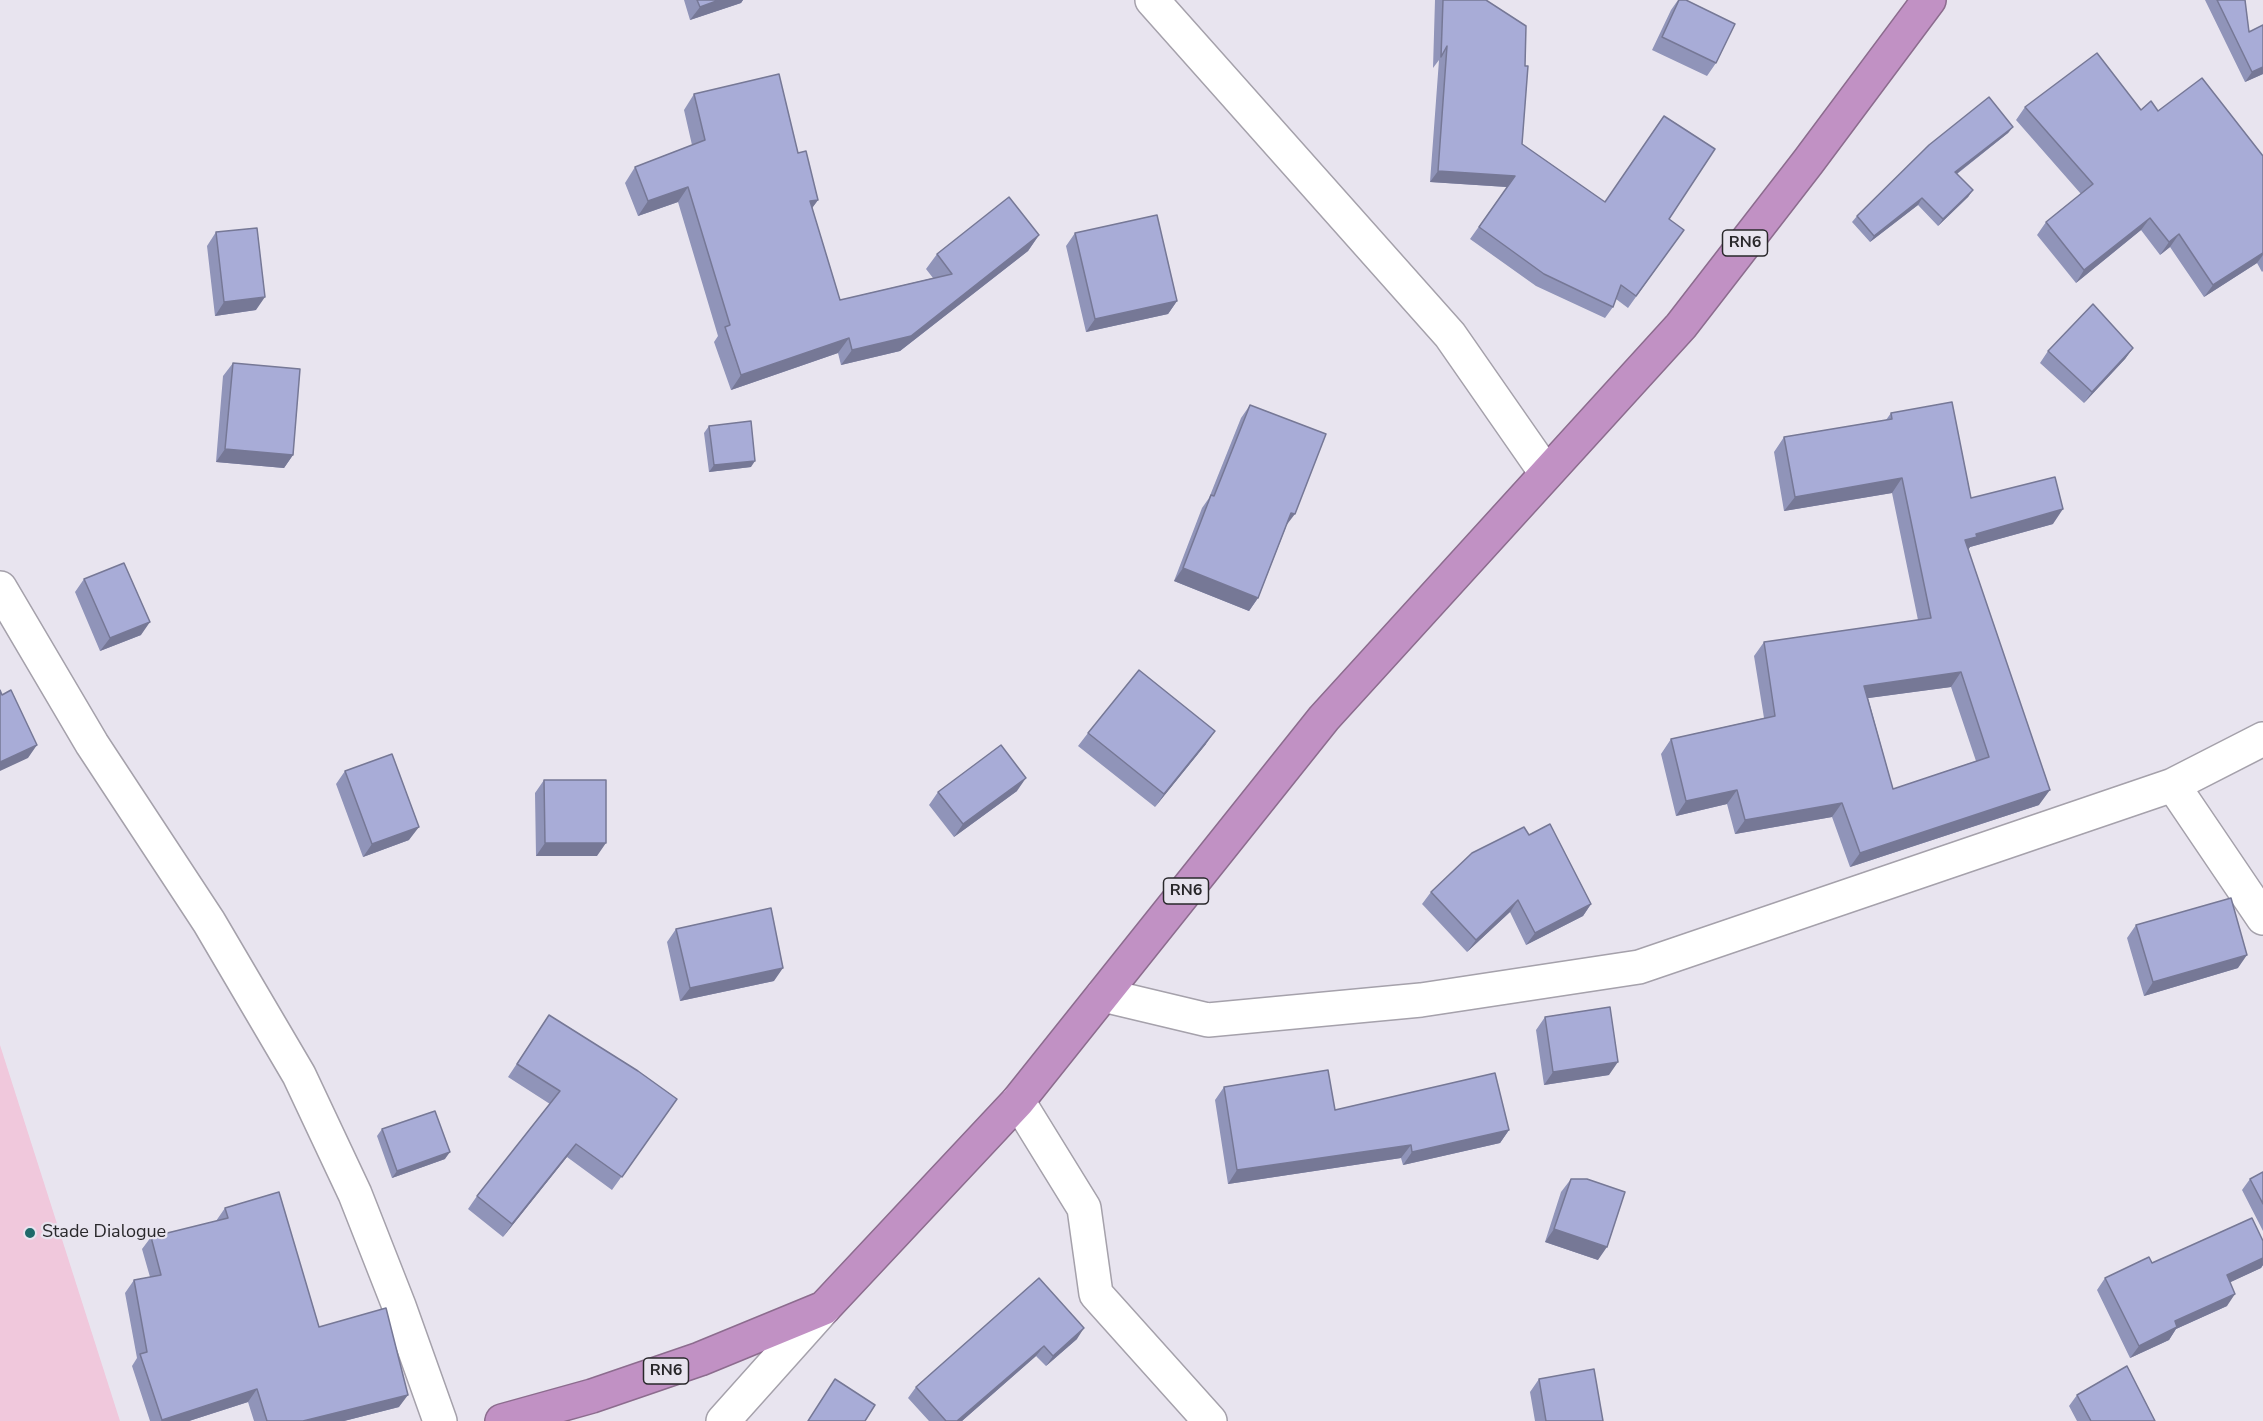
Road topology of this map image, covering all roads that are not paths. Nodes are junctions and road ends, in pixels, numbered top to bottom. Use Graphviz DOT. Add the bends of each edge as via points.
graph roads {
  1 [pos="1152,0"];
  2 [pos="1929,0"];
  3 [pos="1546,473"];
  4 [pos="0,588"];
  5 [pos="2263,740"];
  6 [pos="2173,785"];
  7 [pos="2263,918"];
  8 [pos="1103,995"];
  9 [pos="1018,1101"];
  10 [pos="824,1308"];
  11 [pos="440,1421"];
  12 [pos="502,1421"];
  13 [pos="723,1421"];
  14 [pos="1210,1421"];
  1 -- 3 [label="street" via="1450,335"];
  2 -- 3 [label="highway, RN6" via="1681,326"];
  3 -- 8 [label="highway, RN6" via="1324,718"];
  4 -- 11 [label="street" via="92,744 209,922 299,1075 355,1194"];
  5 -- 6 [label="street"];
  6 -- 7 [label="street"];
  6 -- 8 [label="street" via="1640,967 1421,1000 1208,1020"];
  8 -- 9 [label="highway, RN6"];
  9 -- 10 [label="highway, RN6"];
  9 -- 14 [label="street" via="1084,1209 1096,1294"];
  10 -- 12 [label="highway, RN6" via="700,1359 592,1396"];
  10 -- 13 [label="street"];
}
